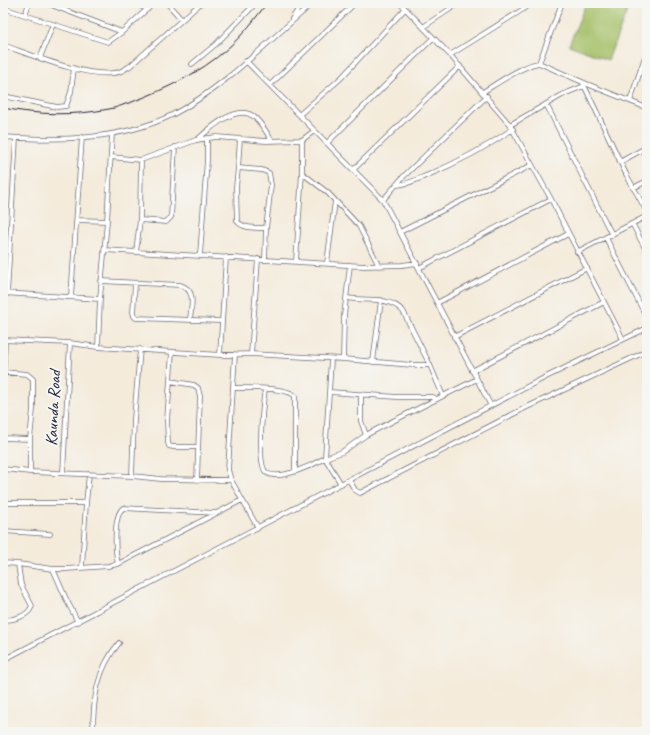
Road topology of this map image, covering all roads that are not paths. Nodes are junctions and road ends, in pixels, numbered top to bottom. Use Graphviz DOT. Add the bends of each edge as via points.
graph roads {
  1 [pos="29,3"];
  2 [pos="46,3"];
  3 [pos="132,3"];
  4 [pos="154,3"];
  5 [pos="167,3"];
  6 [pos="201,3"];
  7 [pos="256,3"];
  8 [pos="302,3"];
  9 [pos="310,3"];
  10 [pos="355,3"];
  11 [pos="400,3"];
  12 [pos="459,3"];
  13 [pos="533,3"];
  14 [pos="562,3"];
  15 [pos="3,8"];
  16 [pos="148,9"];
  17 [pos="405,9"];
  18 [pos="25,15"];
  19 [pos="182,20"];
  20 [pos="291,21"];
  21 [pos="53,24"];
  22 [pos="423,27"];
  23 [pos="122,32"];
  24 [pos="433,38"];
  25 [pos="3,45"];
  26 [pos="647,51"];
  27 [pos="450,55"];
  28 [pos="40,58"];
  29 [pos="246,61"];
  30 [pos="538,63"];
  31 [pos="192,64"];
  32 [pos="460,66"];
  33 [pos="74,68"];
  34 [pos="583,84"];
  35 [pos="270,85"];
  36 [pos="483,92"];
  37 [pos="3,96"];
  38 [pos="487,96"];
  39 [pos="630,101"];
  40 [pos="546,104"];
  41 [pos="647,108"];
  42 [pos="299,115"];
  43 [pos="510,125"];
  44 [pos="513,129"];
  45 [pos="314,131"];
  46 [pos="112,134"];
  47 [pos="3,137"];
  48 [pos="82,137"];
  49 [pos="16,138"];
  50 [pos="207,138"];
  51 [pos="240,138"];
  52 [pos="196,140"];
  53 [pos="302,140"];
  54 [pos="272,141"];
  55 [pos="327,143"];
  56 [pos="175,147"];
  57 [pos="647,147"];
  58 [pos="111,157"];
  59 [pos="141,160"];
  60 [pos="620,162"];
  61 [pos="532,165"];
  62 [pos="238,168"];
  63 [pos="353,170"];
  64 [pos="302,172"];
  65 [pos="647,181"];
  66 [pos="396,185"];
  67 [pos="633,188"];
  68 [pos="551,199"];
  69 [pos="382,200"];
  70 [pos="335,201"];
  71 [pos="647,212"];
  72 [pos="647,216"];
  73 [pos="77,220"];
  74 [pos="140,220"];
  75 [pos="107,221"];
  76 [pos="632,225"];
  77 [pos="266,228"];
  78 [pos="400,232"];
  79 [pos="568,234"];
  80 [pos="612,235"];
  81 [pos="606,238"];
  82 [pos="104,250"];
  83 [pos="136,252"];
  84 [pos="577,252"];
  85 [pos="647,252"];
  86 [pos="200,255"];
  87 [pos="226,258"];
  88 [pos="258,260"];
  89 [pos="265,260"];
  90 [pos="296,261"];
  91 [pos="327,263"];
  92 [pos="417,264"];
  93 [pos="350,265"];
  94 [pos="379,266"];
  95 [pos="419,268"];
  96 [pos="587,268"];
  97 [pos="101,281"];
  98 [pos="135,284"];
  99 [pos="5,294"];
  100 [pos="71,297"];
  101 [pos="347,298"];
  102 [pos="100,299"];
  103 [pos="381,300"];
  104 [pos="437,302"];
  105 [pos="604,302"];
  106 [pos="647,318"];
  107 [pos="190,320"];
  108 [pos="221,321"];
  109 [pos="647,328"];
  110 [pos="454,337"];
  111 [pos="623,339"];
  112 [pos="4,340"];
  113 [pos="70,343"];
  114 [pos="98,347"];
  115 [pos="140,349"];
  116 [pos="647,351"];
  117 [pos="172,352"];
  118 [pos="235,354"];
  119 [pos="251,354"];
  120 [pos="220,355"];
  121 [pos="331,359"];
  122 [pos="343,359"];
  123 [pos="373,362"];
  124 [pos="430,365"];
  125 [pos="472,371"];
  126 [pos="3,372"];
  127 [pos="477,379"];
  128 [pos="170,381"];
  129 [pos="3,384"];
  130 [pos="233,388"];
  131 [pos="265,389"];
  132 [pos="330,392"];
  133 [pos="361,394"];
  134 [pos="443,396"];
  135 [pos="436,399"];
  136 [pos="491,406"];
  137 [pos="366,435"];
  138 [pos="3,436"];
  139 [pos="30,439"];
  140 [pos="198,447"];
  141 [pos="325,458"];
  142 [pos="3,469"];
  143 [pos="295,471"];
  144 [pos="30,472"];
  145 [pos="63,473"];
  146 [pos="89,474"];
  147 [pos="132,476"];
  148 [pos="197,480"];
  149 [pos="231,480"];
  150 [pos="350,480"];
  151 [pos="341,484"];
  152 [pos="242,500"];
  153 [pos="3,503"];
  154 [pos="86,503"];
  155 [pos="216,513"];
  156 [pos="258,528"];
  157 [pos="3,532"];
  158 [pos="50,534"];
  159 [pos="3,563"];
  160 [pos="18,564"];
  161 [pos="118,564"];
  162 [pos="82,567"];
  163 [pos="53,569"];
  164 [pos="3,620"];
  165 [pos="78,622"];
  166 [pos="119,643"];
  167 [pos="3,660"];
  168 [pos="93,732"];
  1 -- 18 [label="street"];
  2 -- 23 [label="street"];
  3 -- 16 [label="street"];
  4 -- 16 [label="street"];
  5 -- 19 [label="street"];
  6 -- 19 [label="street"];
  7 -- 31 [label="street" via="216,44"];
  8 -- 20 [label="street"];
  9 -- 20 [label="street"];
  10 -- 35 [label="street"];
  11 -- 17 [label="street"];
  12 -- 22 [label="street"];
  13 -- 27 [label="street"];
  14 -- 30 [label="street"];
  15 -- 18 [label="street"];
  16 -- 23 [label="street"];
  17 -- 22 [label="street"];
  17 -- 42 [label="street" via="341,78"];
  18 -- 21 [label="street"];
  19 -- 33 [label="street" via="124,70 100,73"];
  20 -- 29 [label="street"];
  21 -- 23 [label="street" via="108,42"];
  21 -- 28 [label="street"];
  22 -- 24 [label="street"];
  24 -- 27 [label="street"];
  24 -- 55 [label="street"];
  25 -- 28 [label="street"];
  26 -- 39 [label="street"];
  27 -- 32 [label="street"];
  28 -- 33 [label="street"];
  29 -- 35 [label="street"];
  29 -- 46 [label="street" via="207,93 172,114 147,125"];
  30 -- 34 [label="street"];
  30 -- 36 [label="street" via="525,67"];
  32 -- 36 [label="street"];
  32 -- 63 [label="street"];
  33 -- 37 [label="street" via="71,92 66,106 57,108"];
  34 -- 39 [label="street"];
  34 -- 40 [label="street"];
  34 -- 60 [label="street"];
  35 -- 42 [label="street"];
  36 -- 38 [label="street"];
  38 -- 43 [label="street"];
  38 -- 66 [label="street"];
  39 -- 41 [label="street"];
  40 -- 43 [label="street"];
  40 -- 80 [label="street"];
  42 -- 45 [label="street"];
  43 -- 44 [label="street"];
  44 -- 61 [label="street"];
  44 -- 66 [label="street" via="465,158 415,181"];
  45 -- 53 [label="street"];
  45 -- 55 [label="street"];
  46 -- 48 [label="street"];
  46 -- 58 [label="street"];
  47 -- 49 [label="street"];
  48 -- 49 [label="street"];
  48 -- 73 [label="street"];
  49 -- 99 [label="street"];
  50 -- 51 [label="street"];
  50 -- 52 [label="street"];
  50 -- 86 [label="street"];
  51 -- 54 [label="street"];
  51 -- 62 [label="street"];
  52 -- 54 [label="street" via="231,115 247,112 254,117"];
  52 -- 56 [label="street"];
  53 -- 54 [label="street"];
  53 -- 64 [label="street"];
  55 -- 63 [label="street"];
  56 -- 59 [label="street"];
  56 -- 74 [label="street" via="171,217 166,222"];
  57 -- 60 [label="street"];
  58 -- 59 [label="street"];
  58 -- 75 [label="street"];
  59 -- 74 [label="street"];
  60 -- 67 [label="street"];
  61 -- 68 [label="street"];
  61 -- 78 [label="street"];
  62 -- 77 [label="street" via="237,221 243,226"];
  62 -- 77 [label="street" via="269,173 271,185"];
  63 -- 69 [label="street"];
  64 -- 70 [label="street"];
  64 -- 90 [label="street"];
  65 -- 67 [label="street"];
  66 -- 69 [label="street"];
  67 -- 71 [label="street"];
  68 -- 79 [label="street"];
  68 -- 95 [label="street"];
  69 -- 78 [label="street"];
  70 -- 91 [label="street"];
  70 -- 94 [label="street" via="360,226"];
  72 -- 76 [label="street"];
  73 -- 75 [label="street"];
  73 -- 100 [label="street"];
  74 -- 83 [label="street"];
  75 -- 82 [label="street"];
  76 -- 80 [label="street"];
  76 -- 85 [label="street"];
  77 -- 89 [label="street"];
  78 -- 92 [label="street"];
  79 -- 84 [label="street"];
  79 -- 104 [label="street"];
  80 -- 81 [label="street"];
  81 -- 84 [label="street"];
  81 -- 106 [label="street"];
  82 -- 83 [label="street"];
  82 -- 97 [label="street"];
  83 -- 86 [label="street"];
  84 -- 96 [label="street"];
  86 -- 87 [label="street"];
  87 -- 88 [label="street"];
  87 -- 108 [label="street"];
  88 -- 89 [label="street"];
  88 -- 119 [label="street"];
  89 -- 90 [label="street"];
  90 -- 91 [label="street"];
  91 -- 93 [label="street"];
  92 -- 94 [label="street"];
  92 -- 95 [label="street"];
  93 -- 94 [label="street"];
  93 -- 101 [label="street"];
  95 -- 104 [label="street"];
  96 -- 105 [label="street"];
  96 -- 110 [label="street"];
  97 -- 98 [label="street"];
  97 -- 102 [label="street"];
  98 -- 107 [label="street" via="180,285 188,288 192,297"];
  98 -- 107 [label="street" via="133,312 136,318"];
  99 -- 100 [label="street"];
  100 -- 102 [label="street"];
  101 -- 103 [label="street"];
  101 -- 122 [label="street"];
  102 -- 114 [label="street"];
  103 -- 123 [label="street"];
  103 -- 124 [label="street" via="393,303 403,311"];
  104 -- 110 [label="street"];
  105 -- 111 [label="street"];
  105 -- 125 [label="street"];
  107 -- 108 [label="street"];
  108 -- 120 [label="street"];
  109 -- 111 [label="street"];
  110 -- 125 [label="street"];
  111 -- 136 [label="street"];
  112 -- 113 [label="street"];
  112 -- 126 [label="street"];
  113 -- 114 [label="street"];
  113 -- 145 [label="street, Kaunda Road"];
  114 -- 115 [label="street"];
  115 -- 117 [label="street"];
  115 -- 147 [label="street"];
  116 -- 150 [label="street" via="511,415 360,493 355,490"];
  117 -- 120 [label="street"];
  117 -- 128 [label="street"];
  118 -- 119 [label="street"];
  118 -- 120 [label="street"];
  118 -- 130 [label="street"];
  119 -- 121 [label="street"];
  121 -- 122 [label="street"];
  121 -- 132 [label="street"];
  122 -- 123 [label="street"];
  123 -- 124 [label="street"];
  124 -- 134 [label="street"];
  125 -- 127 [label="street"];
  126 -- 129 [label="street"];
  126 -- 139 [label="street" via="27,374 33,379"];
  127 -- 134 [label="street"];
  127 -- 136 [label="street"];
  128 -- 140 [label="street" via="198,388"];
  128 -- 140 [label="street" via="167,420 169,446"];
  130 -- 131 [label="street"];
  130 -- 149 [label="street" via="228,470"];
  131 -- 143 [label="street" via="290,392 295,396"];
  131 -- 143 [label="street" via="262,467 267,474 274,475"];
  132 -- 133 [label="street"];
  132 -- 141 [label="street"];
  133 -- 135 [label="street"];
  133 -- 137 [label="street" via="361,421"];
  134 -- 135 [label="street"];
  135 -- 137 [label="street"];
  136 -- 150 [label="street"];
  137 -- 141 [label="street" via="342,452"];
  138 -- 139 [label="street"];
  139 -- 144 [label="street"];
  140 -- 148 [label="street"];
  141 -- 143 [label="street"];
  141 -- 151 [label="street"];
  142 -- 144 [label="street"];
  144 -- 145 [label="street"];
  145 -- 146 [label="street"];
  146 -- 147 [label="street"];
  146 -- 154 [label="street"];
  147 -- 148 [label="street"];
  148 -- 149 [label="street"];
  149 -- 152 [label="street"];
  150 -- 151 [label="street"];
  151 -- 156 [label="street"];
  152 -- 155 [label="street"];
  152 -- 156 [label="street"];
  153 -- 154 [label="street"];
  154 -- 162 [label="street"];
  155 -- 161 [label="street"];
  155 -- 161 [label="street" via="123,508 118,515"];
  156 -- 165 [label="street"];
  157 -- 158 [label="street"];
  159 -- 160 [label="street"];
  160 -- 163 [label="street"];
  160 -- 164 [label="street" via="21,585 32,606 26,614"];
  161 -- 162 [label="street"];
  162 -- 163 [label="street"];
  163 -- 165 [label="street"];
  165 -- 167 [label="street"];
  166 -- 168 [label="street" via="105,662 100,675 95,698"];
}
